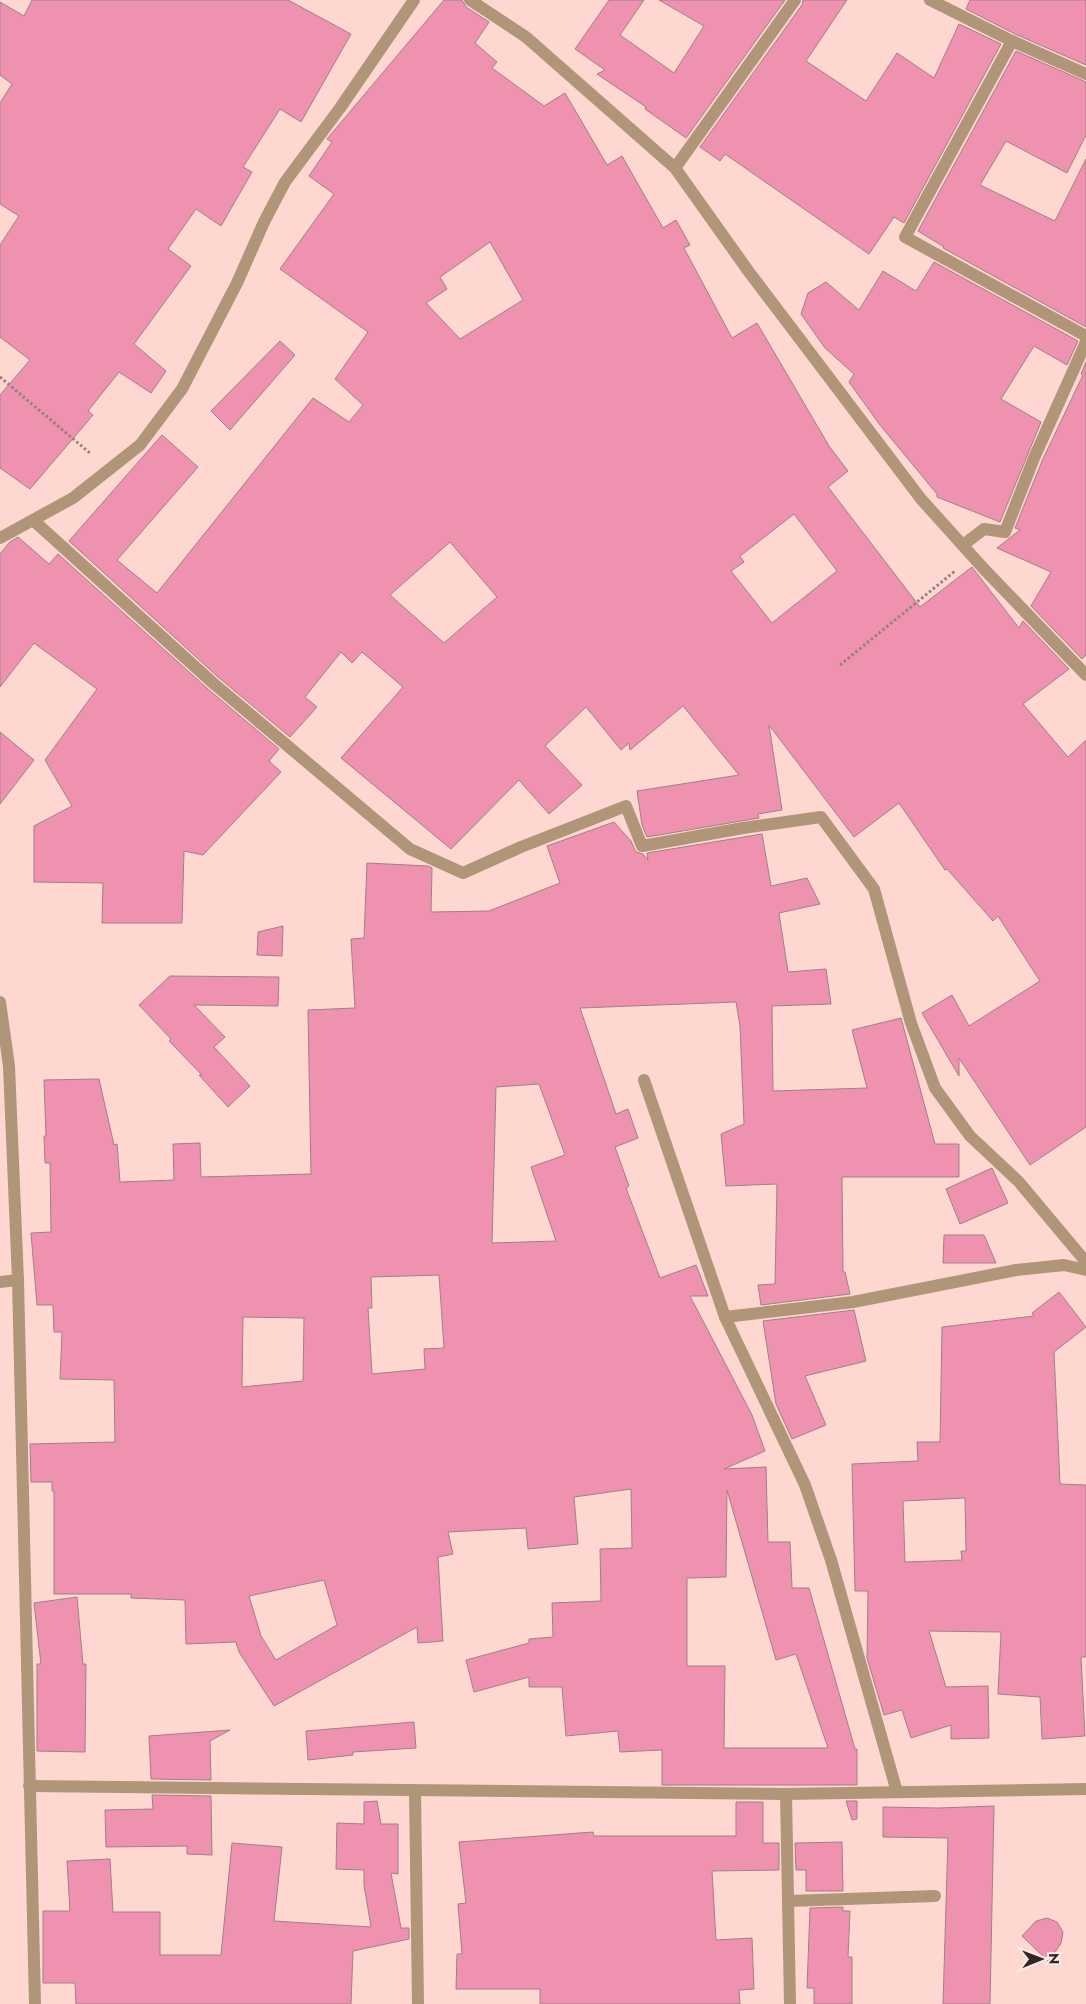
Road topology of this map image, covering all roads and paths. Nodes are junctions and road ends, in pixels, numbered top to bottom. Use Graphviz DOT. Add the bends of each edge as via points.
graph roads {
  1 [pos="414,0"];
  2 [pos="470,0"];
  3 [pos="795,0"];
  4 [pos="930,0"];
  5 [pos="1012,41"];
  6 [pos="1086,74"];
  7 [pos="675,168"];
  8 [pos="1086,336"];
  9 [pos="1086,342"];
  10 [pos="0,377"];
  11 [pos="110,469"];
  12 [pos="33,520"];
  13 [pos="0,538"];
  14 [pos="963,545"];
  15 [pos="972,556"];
  16 [pos="840,665"];
  17 [pos="1086,675"];
  18 [pos="0,1002"];
  19 [pos="644,1080"];
  20 [pos="1086,1262"];
  21 [pos="1086,1270"];
  22 [pos="18,1280"];
  23 [pos="0,1282"];
  24 [pos="725,1317"];
  25 [pos="29,1786"];
  26 [pos="1086,1789"];
  27 [pos="416,1790"];
  28 [pos="897,1792"];
  29 [pos="786,1794"];
  30 [pos="935,1896"];
  31 [pos="788,1901"];
  32 [pos="35,2004"];
  33 [pos="418,2004"];
  34 [pos="790,2004"];
  1 -- 11 [label="street" via="285,182 182,389 140,445"];
  2 -- 7 [label="street" via="526,37"];
  3 -- 7 [label="street"];
  4 -- 5 [label="street"];
  5 -- 6 [label="street"];
  5 -- 8 [label="street" via="905,237"];
  7 -- 14 [label="street" via="749,272 921,499"];
  9 -- 14 [label="street" via="1004,532 984,529"];
  10 -- 11 [label="path"];
  11 -- 12 [label="street" via="73,498"];
  12 -- 13 [label="street"];
  12 -- 20 [label="street" via="213,683 410,849 463,873 626,806 642,846 821,817 874,889 911,1023 935,1088 970,1136 1019,1182"];
  14 -- 15 [label="street"];
  15 -- 16 [label="path"];
  15 -- 17 [label="street"];
  18 -- 22 [label="street" via="9,1066"];
  19 -- 24 [label="street"];
  21 -- 24 [label="street" via="1064,1265 1016,1270 853,1302"];
  22 -- 23 [label="street"];
  22 -- 25 [label="street"];
  24 -- 28 [label="street" via="805,1485 831,1560"];
  25 -- 27 [label="street"];
  25 -- 32 [label="street"];
  26 -- 28 [label="street"];
  27 -- 29 [label="street"];
  27 -- 33 [label="street"];
  28 -- 29 [label="street"];
  29 -- 31 [label="street"];
  30 -- 31 [label="street"];
  31 -- 34 [label="street"];
}
